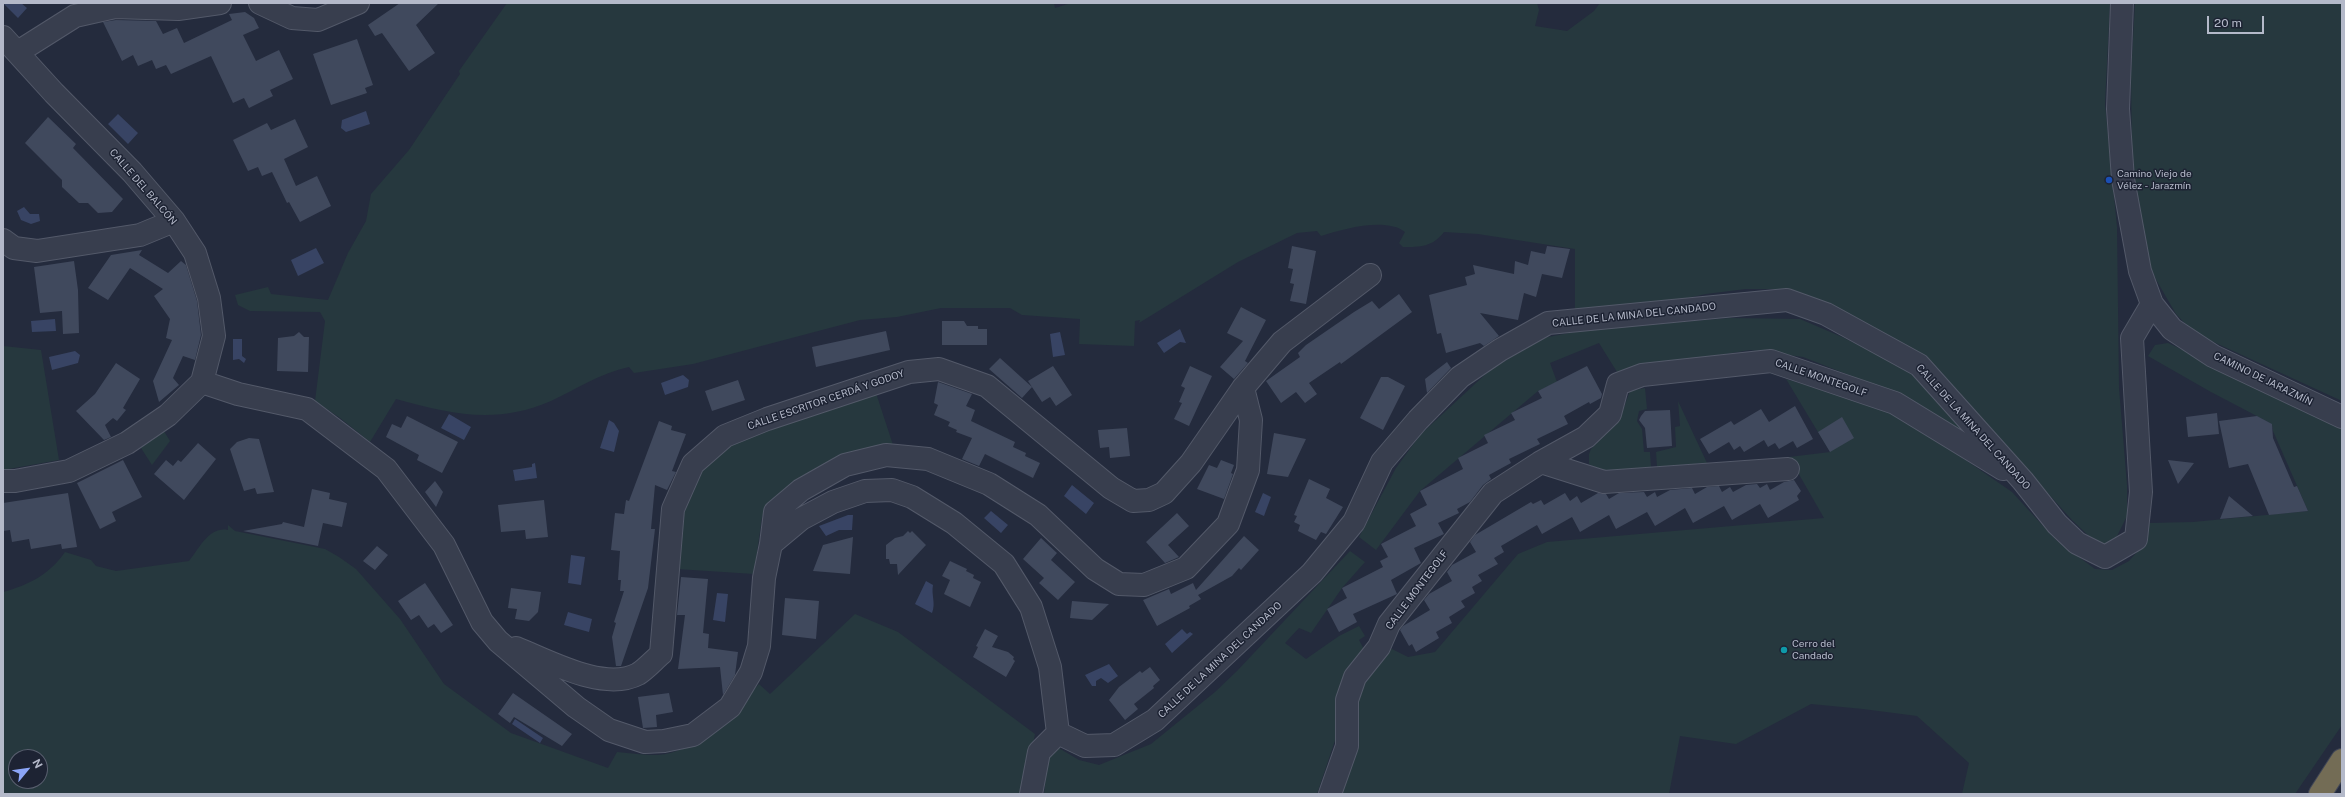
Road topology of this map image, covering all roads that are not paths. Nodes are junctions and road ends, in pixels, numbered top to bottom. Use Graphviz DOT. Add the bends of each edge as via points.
graph roads {
  1 [pos="220,3"];
  2 [pos="260,3"];
  3 [pos="358,3"];
  4 [pos="2122,3"];
  5 [pos="3,37"];
  6 [pos="18,52"];
  7 [pos="174,221"];
  8 [pos="3,240"];
  9 [pos="1370,275"];
  10 [pos="2152,304"];
  11 [pos="202,382"];
  12 [pos="1243,388"];
  13 [pos="2342,417"];
  14 [pos="1541,462"];
  15 [pos="1788,468"];
  16 [pos="3,481"];
  17 [pos="2023,481"];
  18 [pos="771,544"];
  19 [pos="498,641"];
  20 [pos="1058,733"];
  21 [pos="2342,760"];
  22 [pos="1031,794"];
  23 [pos="1330,794"];
  24 [pos="2320,794"];
  1 -- 6 [label="street" via="178,9 115,7 75,16"];
  2 -- 3 [label="street" via="292,18 318,20"];
  4 -- 10 [label="street, CAMINO DE JARAZMÍN" via="2118,109 2123,179 2140,271"];
  5 -- 6 [label="street, CALLE DEL BALCÓN"];
  6 -- 7 [label="street, CALLE DEL BALCÓN" via="54,93 132,172"];
  7 -- 8 [label="street" via="140,235 37,252 14,248"];
  7 -- 11 [label="street, CALLE DEL BALCÓN" via="195,253 209,298 214,336"];
  9 -- 12 [label="street, CALLE ESCRITOR CERDÁ Y GODOY" via="1282,342"];
  10 -- 13 [label="street, CAMINO DE JARAZMÍN" via="2172,329 2213,356"];
  10 -- 17 [label="street, CALLE DE LA MINA DEL CANDADO" via="2132,338 2141,492 2136,539 2105,557 2077,543 2057,524"];
  11 -- 16 [label="street" via="168,415 127,444 69,471"];
  11 -- 19 [label="street" via="238,394 307,409 386,469 444,546 482,622"];
  12 -- 18 [label="street" via="1251,420 1248,470 1228,524 1186,568 1144,585 1119,584 1095,569 1038,515 989,484 928,459 886,455 845,466 800,490 775,512"];
  12 -- 19 [label="street, CALLE ESCRITOR CERDÁ Y GODOY" via="1191,463 1164,493 1149,500 1133,501 1111,488 987,386 939,369 909,372 767,419 724,436 693,464 673,509 661,654 638,674 617,679 596,679"];
  14 -- 15 [label="street" via="1604,482"];
  14 -- 17 [label="street, CALLE MONTEGOLF" via="1586,438 1610,414 1618,384 1642,375 1771,361 1895,403"];
  14 -- 23 [label="street, CALLE MONTEGOLF" via="1493,492 1389,624 1379,647 1355,677 1347,700 1347,746"];
  17 -- 20 [label="street, CALLE DE LA MINA DEL CANDADO" via="1919,365 1826,314 1787,300 1548,323 1486,359 1460,377 1444,393 1382,462 1354,522 1312,573 1155,720 1114,744 1085,746"];
  18 -- 19 [label="street" via="764,578 759,646 751,672 730,707 693,735 645,742 609,730 576,707"];
  18 -- 20 [label="street" via="801,519 833,502 865,490 892,490 912,497 954,523 1004,564 1032,607 1050,667"];
  20 -- 22 [label="street" via="1038,752"];
  21 -- 24 [label="highway"];
}
